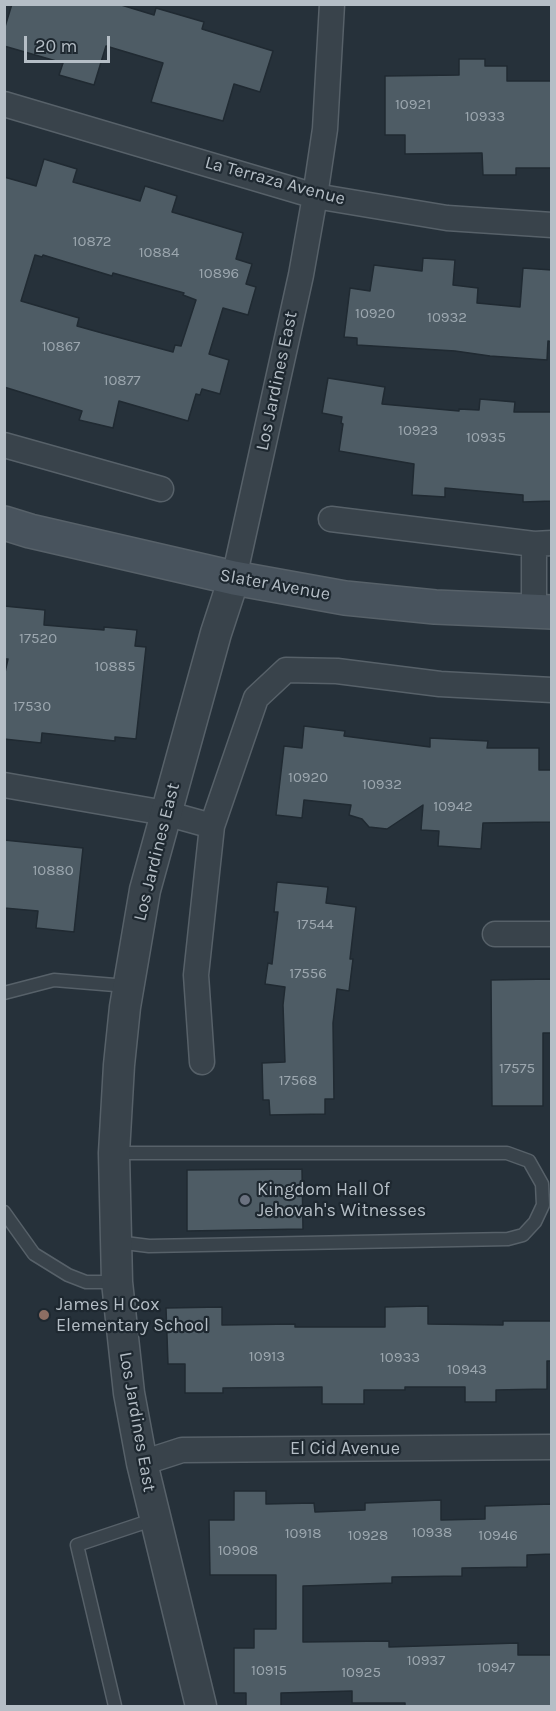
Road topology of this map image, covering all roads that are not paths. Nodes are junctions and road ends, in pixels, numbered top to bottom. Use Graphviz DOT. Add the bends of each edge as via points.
graph roads {
  1 [pos="332,4"];
  2 [pos="4,104"];
  3 [pos="315,196"];
  4 [pos="552,225"];
  5 [pos="4,444"];
  6 [pos="161,489"];
  7 [pos="331,519"];
  8 [pos="4,523"];
  9 [pos="543,544"];
  10 [pos="234,578"];
  11 [pos="543,612"];
  12 [pos="552,690"];
  13 [pos="4,785"];
  14 [pos="165,813"];
  15 [pos="212,826"];
  16 [pos="495,934"];
  17 [pos="552,934"];
  18 [pos="129,986"];
  19 [pos="4,993"];
  20 [pos="202,1062"];
  21 [pos="114,1153"];
  22 [pos="4,1212"];
  23 [pos="116,1242"];
  24 [pos="117,1282"];
  25 [pos="552,1447"];
  26 [pos="141,1463"];
  27 [pos="155,1519"];
  28 [pos="115,1707"];
  29 [pos="201,1707"];
  1 -- 3 [label="street, Los Jardines East" via="324,129"];
  2 -- 3 [label="street, La Terraza Avenue"];
  3 -- 4 [label="street, La Terraza Avenue" via="447,218"];
  3 -- 10 [label="street, Los Jardines East"];
  5 -- 6 [label="street"];
  7 -- 9 [label="street"];
  8 -- 10 [label="main road, Slater Avenue"];
  9 -- 11 [label="street"];
  10 -- 11 [label="main road, Slater Avenue" via="345,598"];
  10 -- 14 [label="street, Los Jardines East"];
  12 -- 15 [label="street" via="286,670 256,698"];
  13 -- 14 [label="street"];
  14 -- 15 [label="street"];
  14 -- 18 [label="street, Los Jardines East" via="145,890"];
  15 -- 20 [label="street" via="196,975"];
  16 -- 17 [label="street"];
  18 -- 19 [label="lane" via="54,980"];
  18 -- 21 [label="street, Los Jardines East"];
  21 -- 23 [label="street, Los Jardines East"];
  21 -- 23 [label="lane" via="507,1153 529,1161 542,1184 543,1205 523,1235 508,1239 149,1246"];
  22 -- 24 [label="lane" via="34,1254 86,1282"];
  23 -- 24 [label="street, Los Jardines East"];
  24 -- 26 [label="street, Los Jardines East"];
  25 -- 26 [label="street, El Cid Avenue" via="182,1450"];
  26 -- 27 [label="street, Los Jardines East"];
  27 -- 28 [label="lane" via="78,1545"];
  27 -- 29 [label="street, Los Jardines East"];
}
